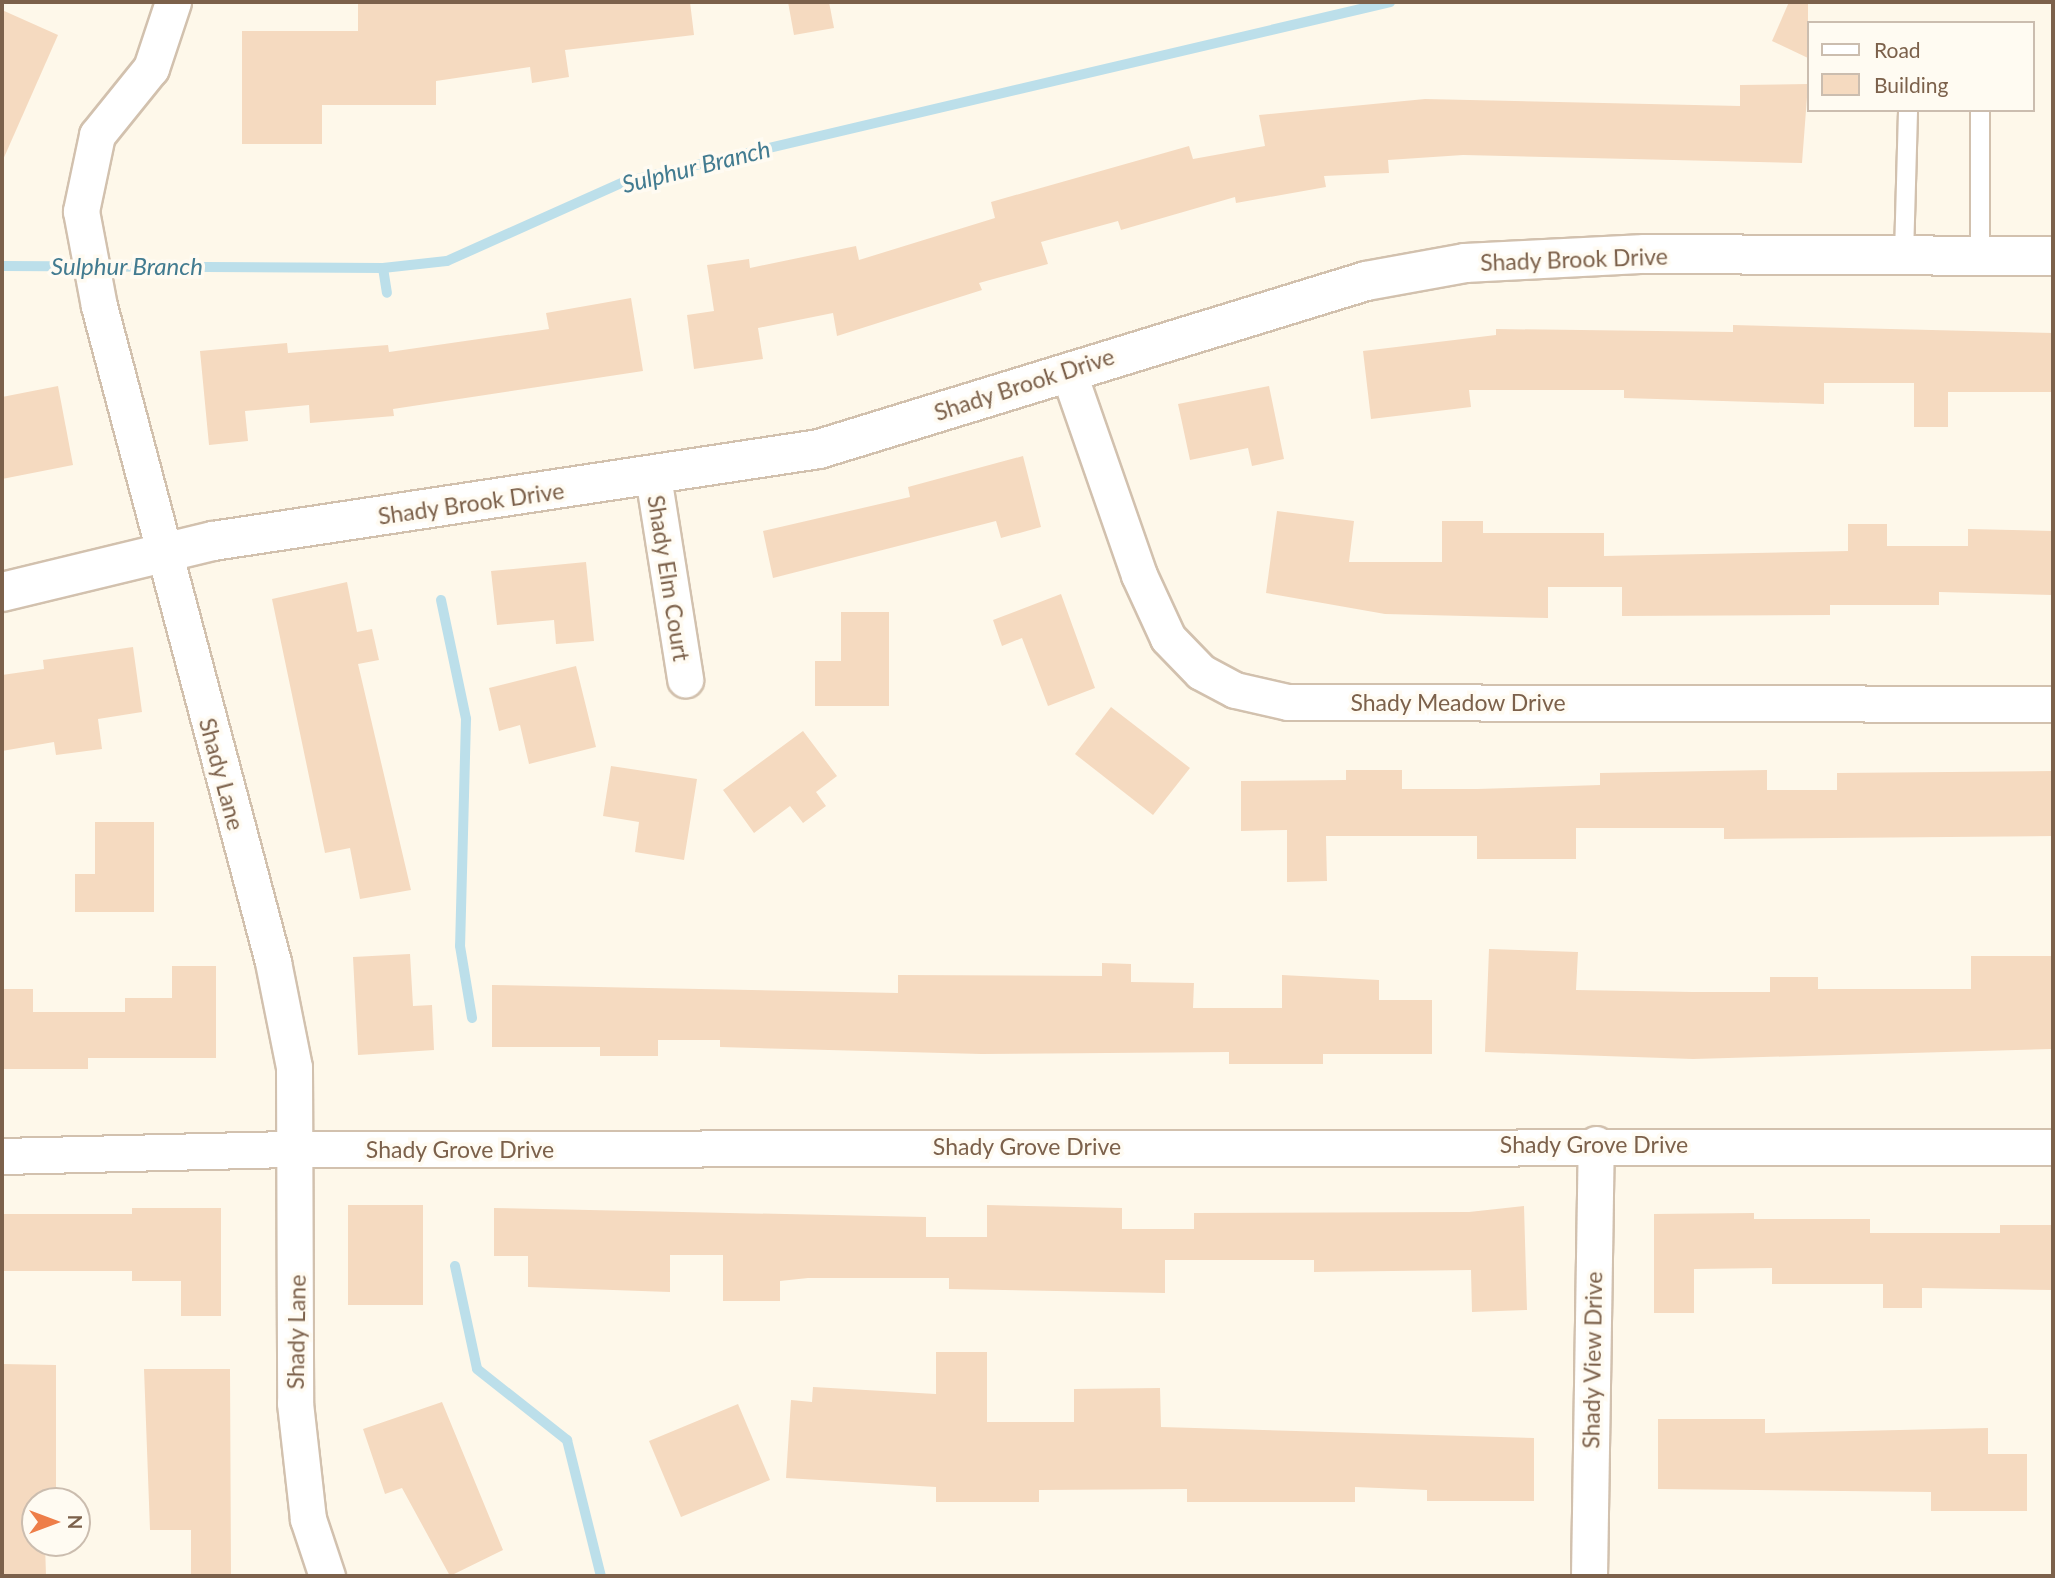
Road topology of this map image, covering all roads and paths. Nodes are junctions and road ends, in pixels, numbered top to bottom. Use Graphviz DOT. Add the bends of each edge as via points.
graph roads {
  1 [pos="173,2"];
  2 [pos="1908,112"];
  3 [pos="1980,112"];
  4 [pos="1904,256"];
  5 [pos="1980,256"];
  6 [pos="2053,256"];
  7 [pos="1068,371"];
  8 [pos="653,476"];
  9 [pos="164,557"];
  10 [pos="2,592"];
  11 [pos="685,679"];
  12 [pos="2053,704"];
  13 [pos="1596,1144"];
  14 [pos="2053,1147"];
  15 [pos="298,1149"];
  16 [pos="2,1156"];
  17 [pos="327,1576"];
  18 [pos="1589,1576"];
  1 -- 9 [label="street, Shady Lane" via="151,68 97,135 82,211 99,306"];
  2 -- 4 [label="lane"];
  3 -- 5 [label="lane"];
  4 -- 5 [label="street, Shady Brook Drive"];
  4 -- 7 [label="street, Shady Brook Drive" via="1645,254 1465,263 1366,281"];
  5 -- 6 [label="street, Shady Brook Drive"];
  7 -- 8 [label="street, Shady Brook Drive" via="819,449"];
  7 -- 12 [label="street, Shady Meadow Drive" via="1139,575 1168,638 1201,673 1235,690 1288,702"];
  8 -- 9 [label="street, Shady Brook Drive" via="213,541"];
  8 -- 11 [label="street, Shady Elm Court"];
  9 -- 10 [label="street, Shady Brook Drive"];
  9 -- 15 [label="street, Shady Lane" via="273,962 293,1067"];
  13 -- 14 [label="street, Shady Grove Drive"];
  13 -- 15 [label="street, Shady Grove Drive"];
  13 -- 18 [label="street, Shady View Drive"];
  15 -- 16 [label="street, Shady Grove Drive"];
  15 -- 17 [label="street, Shady Lane" via="295,1403 308,1519"];
}
